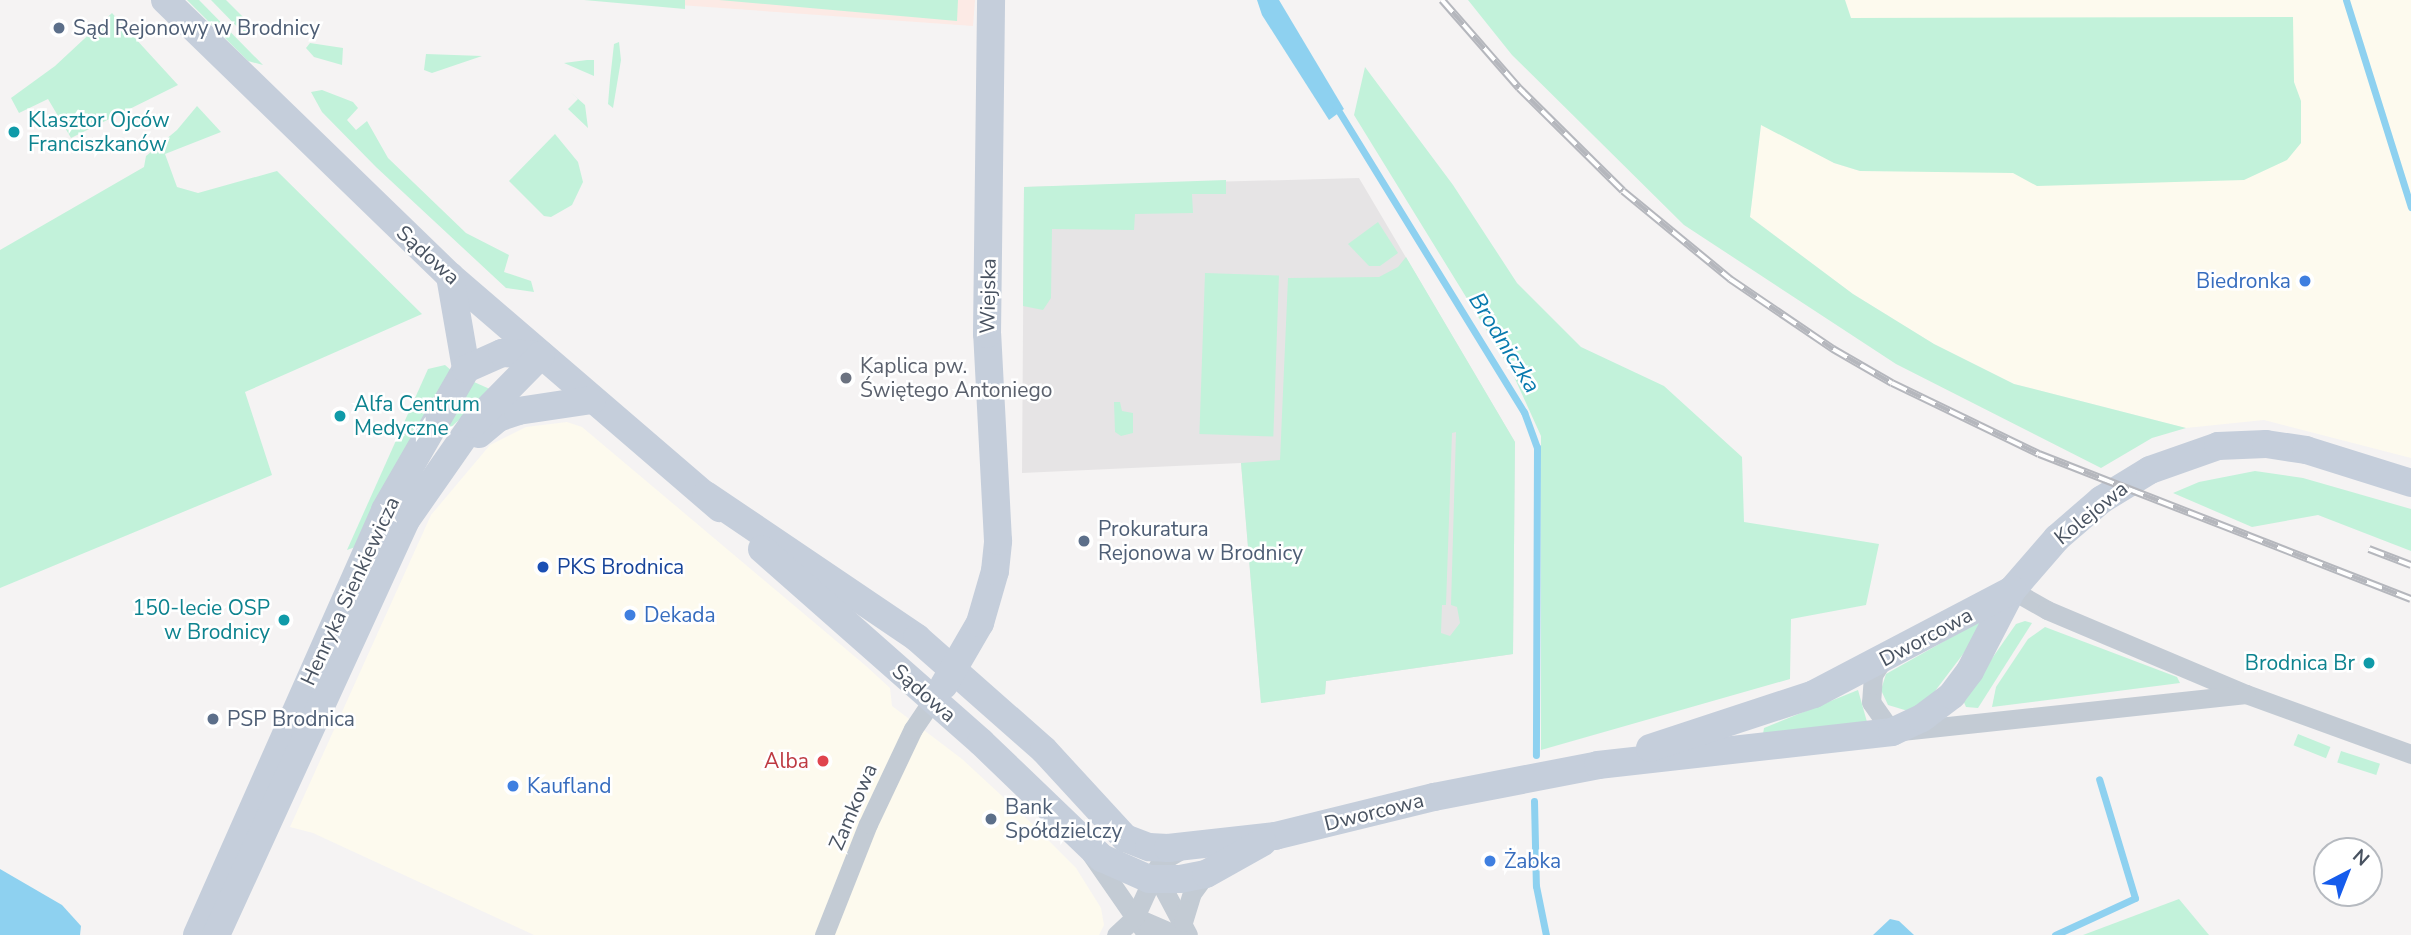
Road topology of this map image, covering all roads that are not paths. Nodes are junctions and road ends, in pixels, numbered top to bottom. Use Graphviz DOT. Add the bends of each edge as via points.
graph roads {
  1 [pos="165,0"];
  2 [pos="991,0"];
  3 [pos="450,276"];
  4 [pos="541,355"];
  5 [pos="466,369"];
  6 [pos="592,400"];
  7 [pos="445,463"];
  8 [pos="2411,483"];
  9 [pos="706,495"];
  10 [pos="367,576"];
  11 [pos="2012,590"];
  12 [pos="1882,661"];
  13 [pos="955,669"];
  14 [pos="2246,694"];
  15 [pos="932,701"];
  16 [pos="305,714"];
  17 [pos="1892,732"];
  18 [pos="2411,754"];
  19 [pos="1598,765"];
  20 [pos="1275,836"];
  21 [pos="1084,845"];
  22 [pos="1164,864"];
  23 [pos="1206,874"];
  24 [pos="1135,917"];
  25 [pos="1183,931"];
  26 [pos="197,935"];
  27 [pos="216,935"];
  28 [pos="824,935"];
  29 [pos="1116,935"];
  30 [pos="1147,935"];
  1 -- 3 [label="street, Sądowa"];
  2 -- 13 [label="street, Wiejska" via="987,334 998,541 989,599"];
  3 -- 4 [label="street, Sądowa"];
  3 -- 5 [label="street"];
  4 -- 5 [label="street" via="502,353"];
  4 -- 6 [label="street, Sądowa"];
  4 -- 7 [label="street, Henryka Sienkiewicza" via="472,424"];
  5 -- 10 [label="street, Henryka Sienkiewicza" via="385,510"];
  6 -- 7 [label="street, Henryka Sienkiewicza" via="537,406 498,418"];
  6 -- 9 [label="street, Sądowa"];
  7 -- 10 [label="street, Henryka Sienkiewicza"];
  8 -- 11 [label="street, Kolejowa" via="2306,450 2266,444 2218,446 2150,470 2101,500 2057,538"];
  9 -- 13 [label="street, Sądowa" via="917,638"];
  9 -- 15 [label="street, Sądowa"];
  10 -- 16 [label="street, Henryka Sienkiewicza"];
  11 -- 12 [label="street, Dworcowa"];
  11 -- 14 [label="street, Dworcowa" via="2047,610"];
  11 -- 17 [label="street, Kolejowa" via="1970,671 1952,695 1922,718"];
  12 -- 17 [label="street" via="1873,675 1871,702"];
  12 -- 19 [label="street, Dworcowa" via="1814,694"];
  13 -- 15 [label="street, Wiejska"];
  13 -- 22 [label="street, Sądowa" via="1044,750 1125,838 1150,847"];
  14 -- 17 [label="street, Dworcowa"];
  14 -- 18 [label="street, Dworcowa"];
  15 -- 21 [label="street, Sądowa" via="1027,784"];
  15 -- 28 [label="street, Zamkowa" via="913,729 868,824"];
  16 -- 26 [label="street, Henryka Sienkiewicza"];
  16 -- 27 [label="street, Henryka Sienkiewicza"];
  17 -- 19 [label="street, Dworcowa"];
  19 -- 20 [label="street, Dworcowa" via="1434,797"];
  20 -- 22 [label="street, Dworcowa"];
  20 -- 23 [label="street, Dworcowa"];
  21 -- 22 [label="street, Sądowa" via="1122,870"];
  21 -- 24 [label="street"];
  22 -- 23 [label="street, Dworcowa"];
  22 -- 24 [label="street"];
  22 -- 25 [label="street"];
  23 -- 25 [label="street" via="1192,893"];
  24 -- 25 [label="street"];
  24 -- 29 [label="street"];
  24 -- 30 [label="street"];
}
